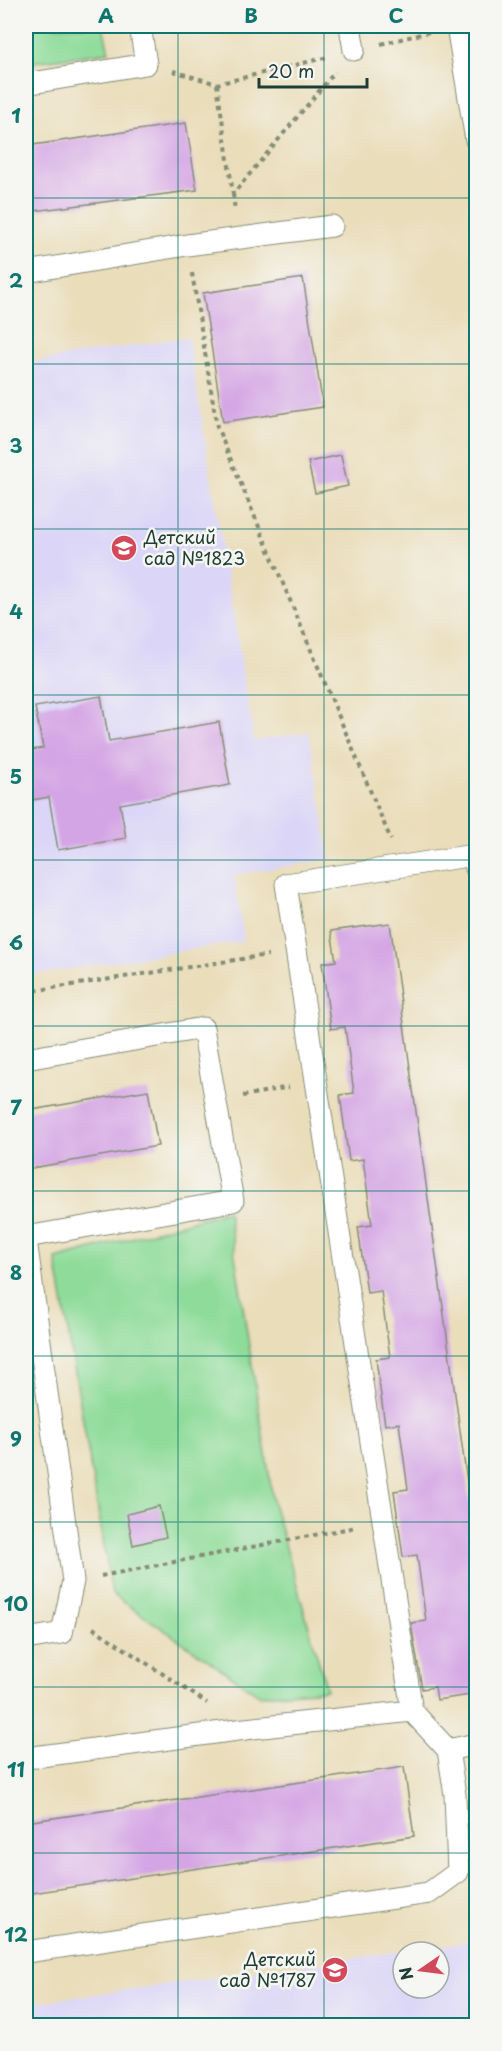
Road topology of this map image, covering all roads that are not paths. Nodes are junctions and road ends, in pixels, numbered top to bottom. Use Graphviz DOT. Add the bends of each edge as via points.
graph roads {
  1 [pos="140,26"];
  2 [pos="350,26"];
  3 [pos="457,26"];
  4 [pos="354,50"];
  5 [pos="26,84"];
  6 [pos="477,140"];
  7 [pos="332,226"];
  8 [pos="26,272"];
  9 [pos="477,868"];
  10 [pos="26,1059"];
  11 [pos="26,1239"];
  12 [pos="26,1639"];
  13 [pos="412,1712"];
  14 [pos="477,1744"];
  15 [pos="448,1750"];
  16 [pos="26,1758"];
  17 [pos="26,1952"];
  1 -- 5 [label="lane" via="146,64"];
  2 -- 4 [label="lane"];
  3 -- 6 [label="lane"];
  7 -- 8 [label="lane"];
  9 -- 13 [label="lane" via="474,855 286,884"];
  10 -- 11 [label="lane" via="203,1028 233,1201"];
  11 -- 12 [label="lane" via="72,1581 62,1633"];
  13 -- 15 [label="lane"];
  13 -- 16 [label="lane"];
  14 -- 15 [label="lane"];
  15 -- 17 [label="lane" via="455,1795 458,1872 429,1893"];
}
